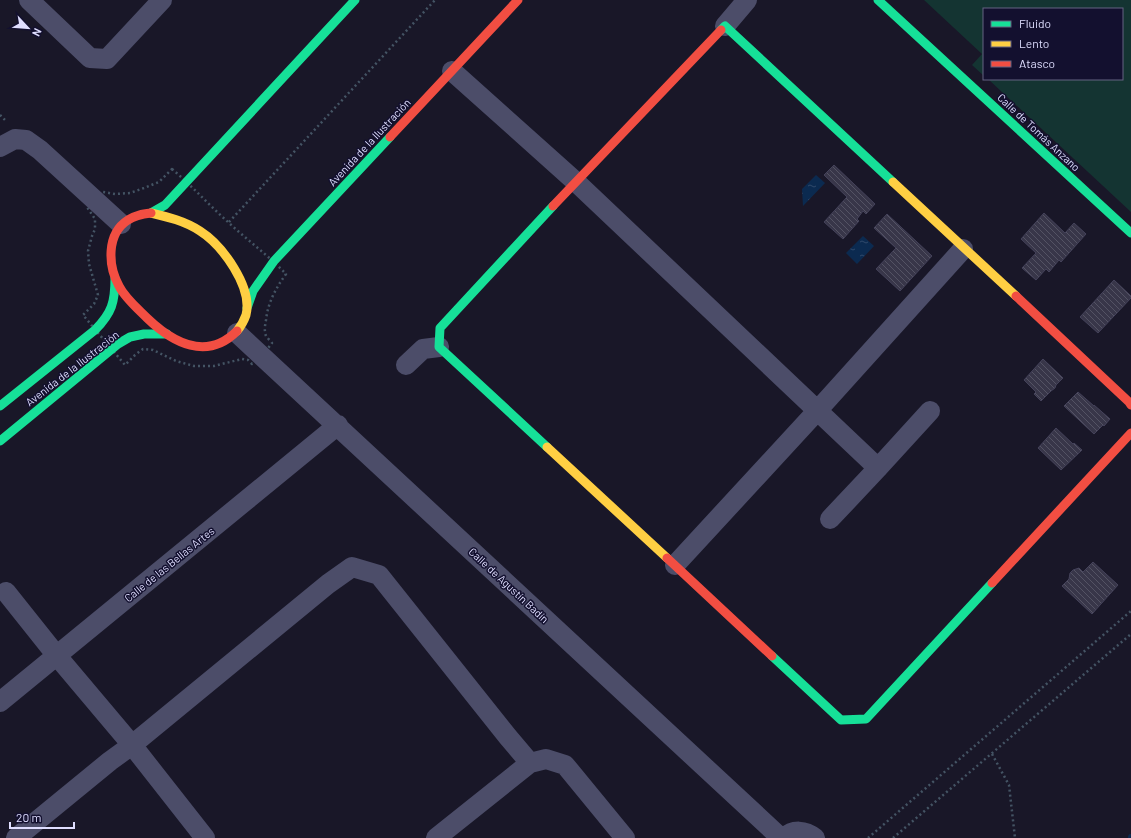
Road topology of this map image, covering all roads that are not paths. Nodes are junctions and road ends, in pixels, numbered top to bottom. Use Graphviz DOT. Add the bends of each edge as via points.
graph roads {
  1 [pos="29,0"];
  2 [pos="162,0"];
  3 [pos="355,0"];
  4 [pos="518,0"];
  5 [pos="747,0"];
  6 [pos="878,0"];
  7 [pos="725,26"];
  8 [pos="452,71"];
  9 [pos="0,147"];
  10 [pos="576,182"];
  11 [pos="151,213"];
  12 [pos="121,224"];
  13 [pos="1131,233"];
  14 [pos="963,249"];
  15 [pos="115,278"];
  16 [pos="247,308"];
  17 [pos="237,333"];
  18 [pos="167,334"];
  19 [pos="439,347"];
  20 [pos="406,365"];
  21 [pos="1131,405"];
  22 [pos="0,406"];
  23 [pos="817,411"];
  24 [pos="930,411"];
  25 [pos="338,426"];
  26 [pos="1131,433"];
  27 [pos="0,441"];
  28 [pos="878,468"];
  29 [pos="830,519"];
  30 [pos="675,565"];
  31 [pos="6,592"];
  32 [pos="57,656"];
  33 [pos="0,702"];
  34 [pos="132,746"];
  35 [pos="530,763"];
  36 [pos="16,838"];
  37 [pos="204,838"];
  38 [pos="436,838"];
  39 [pos="624,838"];
  40 [pos="782,838"];
  41 [pos="815,838"];
  1 -- 2 [label="street" via="90,58 107,59"];
  3 -- 11 [label="street" via="165,205"];
  4 -- 8 [label="street, Avenida de la Ilustración"];
  5 -- 7 [label="street"];
  6 -- 13 [label="street, Calle de Tomás Anzano"];
  7 -- 10 [label="street"];
  7 -- 14 [label="street"];
  8 -- 10 [label="street"];
  8 -- 16 [label="street, Avenida de la Ilustración" via="274,261 253,291"];
  9 -- 12 [label="street" via="15,139 26,140"];
  10 -- 19 [label="street" via="440,328"];
  10 -- 23 [label="street"];
  11 -- 12 [label="street" via="134,216"];
  11 -- 16 [label="street" via="190,225 208,236 221,249 239,277 245,291"];
  12 -- 15 [label="street" via="110,250"];
  14 -- 21 [label="street"];
  14 -- 23 [label="street"];
  15 -- 18 [label="street" via="122,292 152,323"];
  15 -- 22 [label="street, Avenida de la Ilustración" via="112,307 106,318 95,330"];
  16 -- 17 [label="street" via="245,320"];
  17 -- 18 [label="street" via="216,345 201,347 183,343"];
  17 -- 25 [label="street, Calle de Agustín Badín"];
  18 -- 27 [label="street, Avenida de la Ilustración" via="144,334 130,337 118,344"];
  19 -- 20 [label="street" via="423,349"];
  19 -- 30 [label="street"];
  23 -- 28 [label="street"];
  23 -- 30 [label="street"];
  24 -- 28 [label="street"];
  25 -- 32 [label="street, Calle de las Bellas Artes"];
  25 -- 40 [label="street, Calle de Agustín Badín"];
  26 -- 30 [label="street" via="866,720 842,720"];
  28 -- 29 [label="street"];
  31 -- 32 [label="street"];
  32 -- 33 [label="street, Calle de las Bellas Artes"];
  32 -- 34 [label="street"];
  34 -- 35 [label="street" via="352,567 379,575"];
  34 -- 36 [label="street"];
  34 -- 37 [label="street"];
  35 -- 38 [label="street"];
  35 -- 39 [label="street" via="546,759 565,765"];
  40 -- 41 [label="street" via="801,831"];
}
